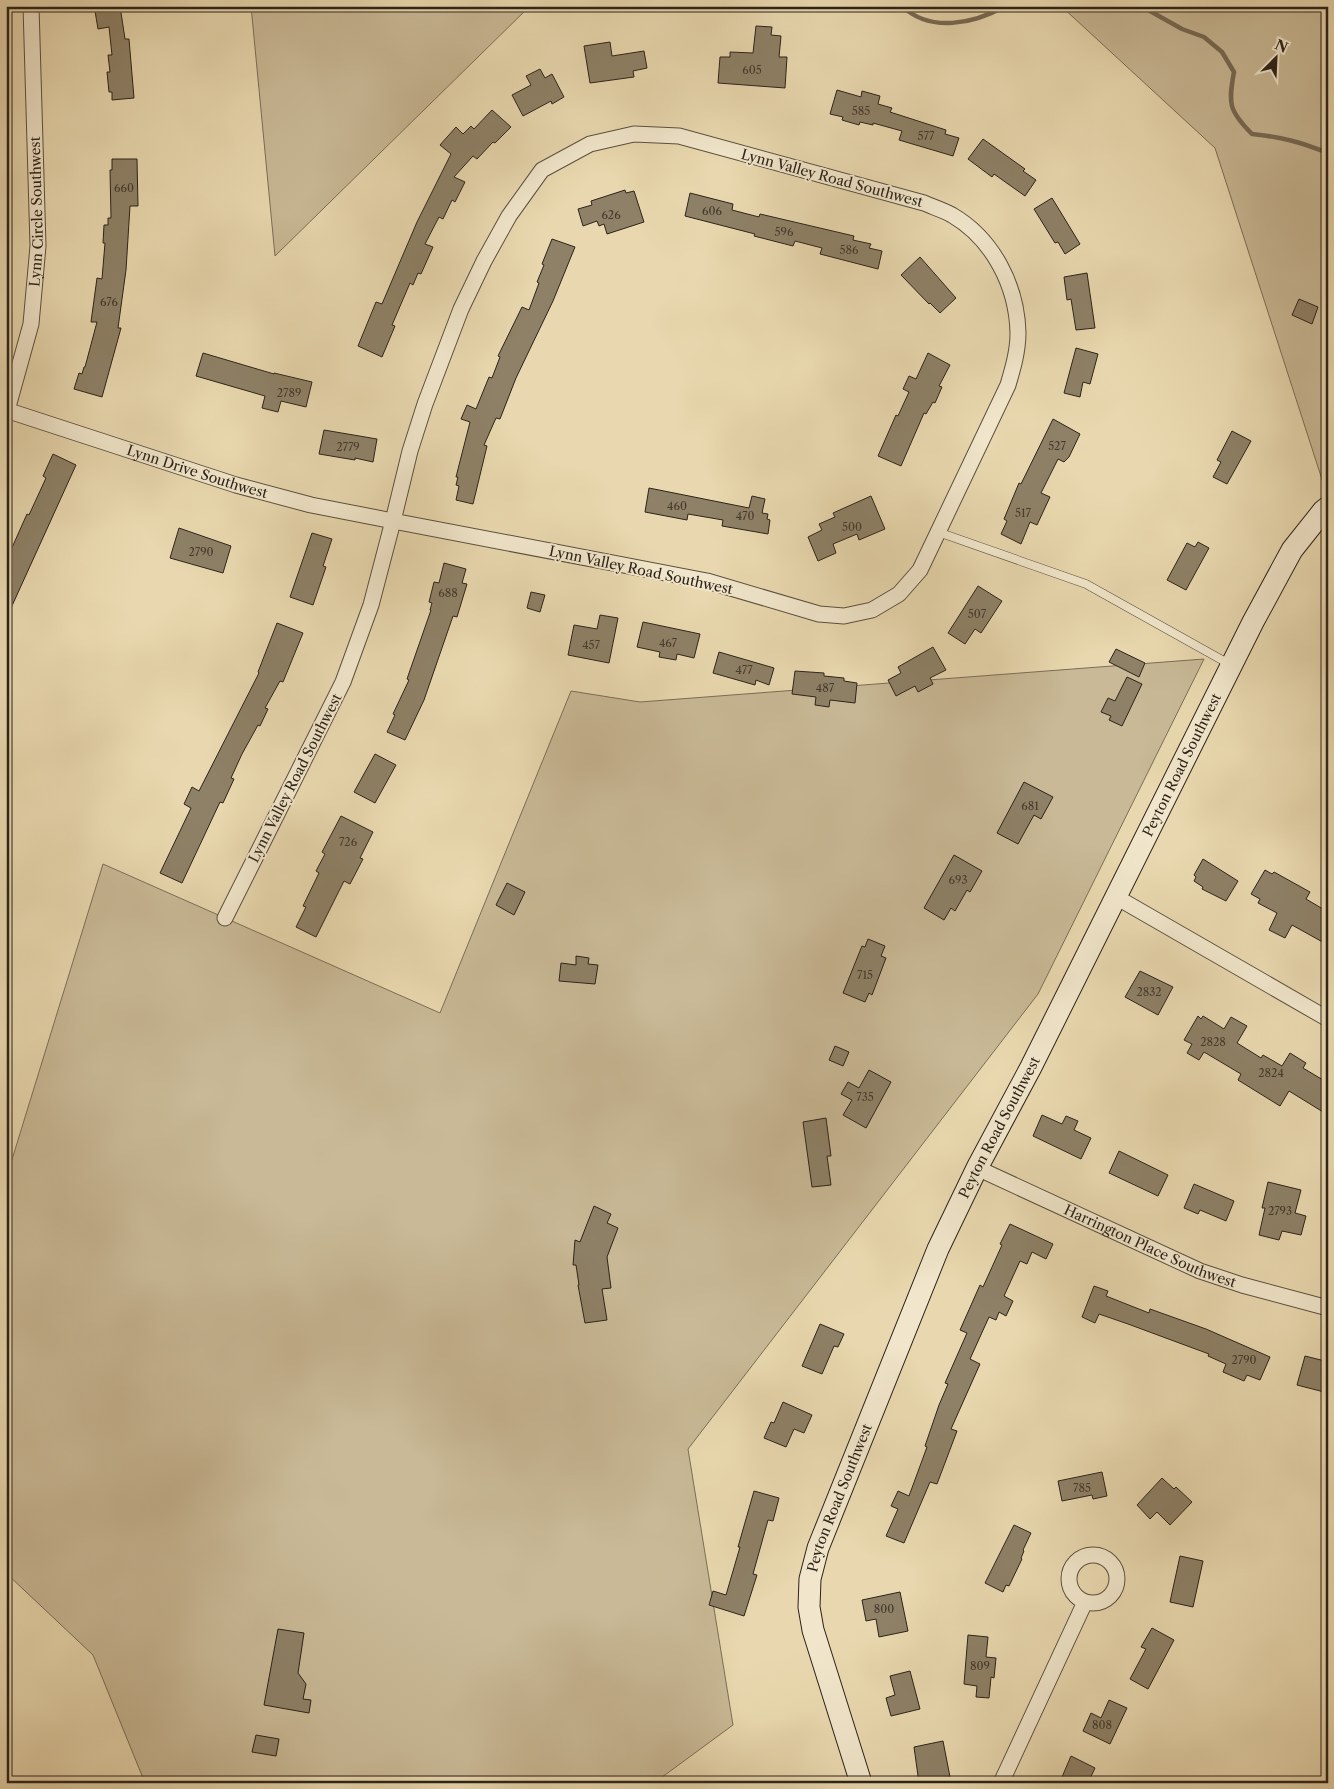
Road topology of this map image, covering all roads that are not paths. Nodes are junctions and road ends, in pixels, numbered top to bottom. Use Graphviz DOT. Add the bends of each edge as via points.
graph roads {
  1 [pos="31,6"];
  2 [pos="7,412"];
  3 [pos="1328,507"];
  4 [pos="393,521"];
  5 [pos="938,532"];
  6 [pos="1231,666"];
  7 [pos="1116,897"];
  8 [pos="225,918"];
  9 [pos="1328,1019"];
  10 [pos="978,1168"];
  11 [pos="1328,1308"];
  12 [pos="1084,1602"];
  13 [pos="861,1783"];
  14 [pos="1001,1783"];
  1 -- 2 [label="street, Lynn Circle Southwest" via="38,246 31,324"];
  2 -- 4 [label="street, Lynn Drive Southwest" via="236,485 311,505"];
  3 -- 6 [label="street, Peyton Road Southwest" via="1292,550"];
  4 -- 5 [label="street, Lynn Valley Road Southwest" via="707,581 819,614 844,616 872,610 899,594 920,570"];
  4 -- 5 [label="street, Lynn Valley Road Southwest" via="425,404 461,309 509,216 542,170 590,144 634,134 679,136 924,202 952,215 976,234 996,258 1009,283 1016,308 1015,360 1008,385"];
  4 -- 8 [label="street, Lynn Valley Road Southwest" via="371,605 343,682"];
  5 -- 6 [label="lane" via="1086,584"];
  6 -- 7 [label="street, Peyton Road Southwest"];
  7 -- 9 [label="street"];
  7 -- 10 [label="street, Peyton Road Southwest"];
  10 -- 11 [label="street, Harrington Place Southwest" via="1200,1271"];
  10 -- 13 [label="street, Peyton Road Southwest" via="938,1249 818,1548 810,1579 813,1630"];
  12 -- 14 [label="street"];
}
